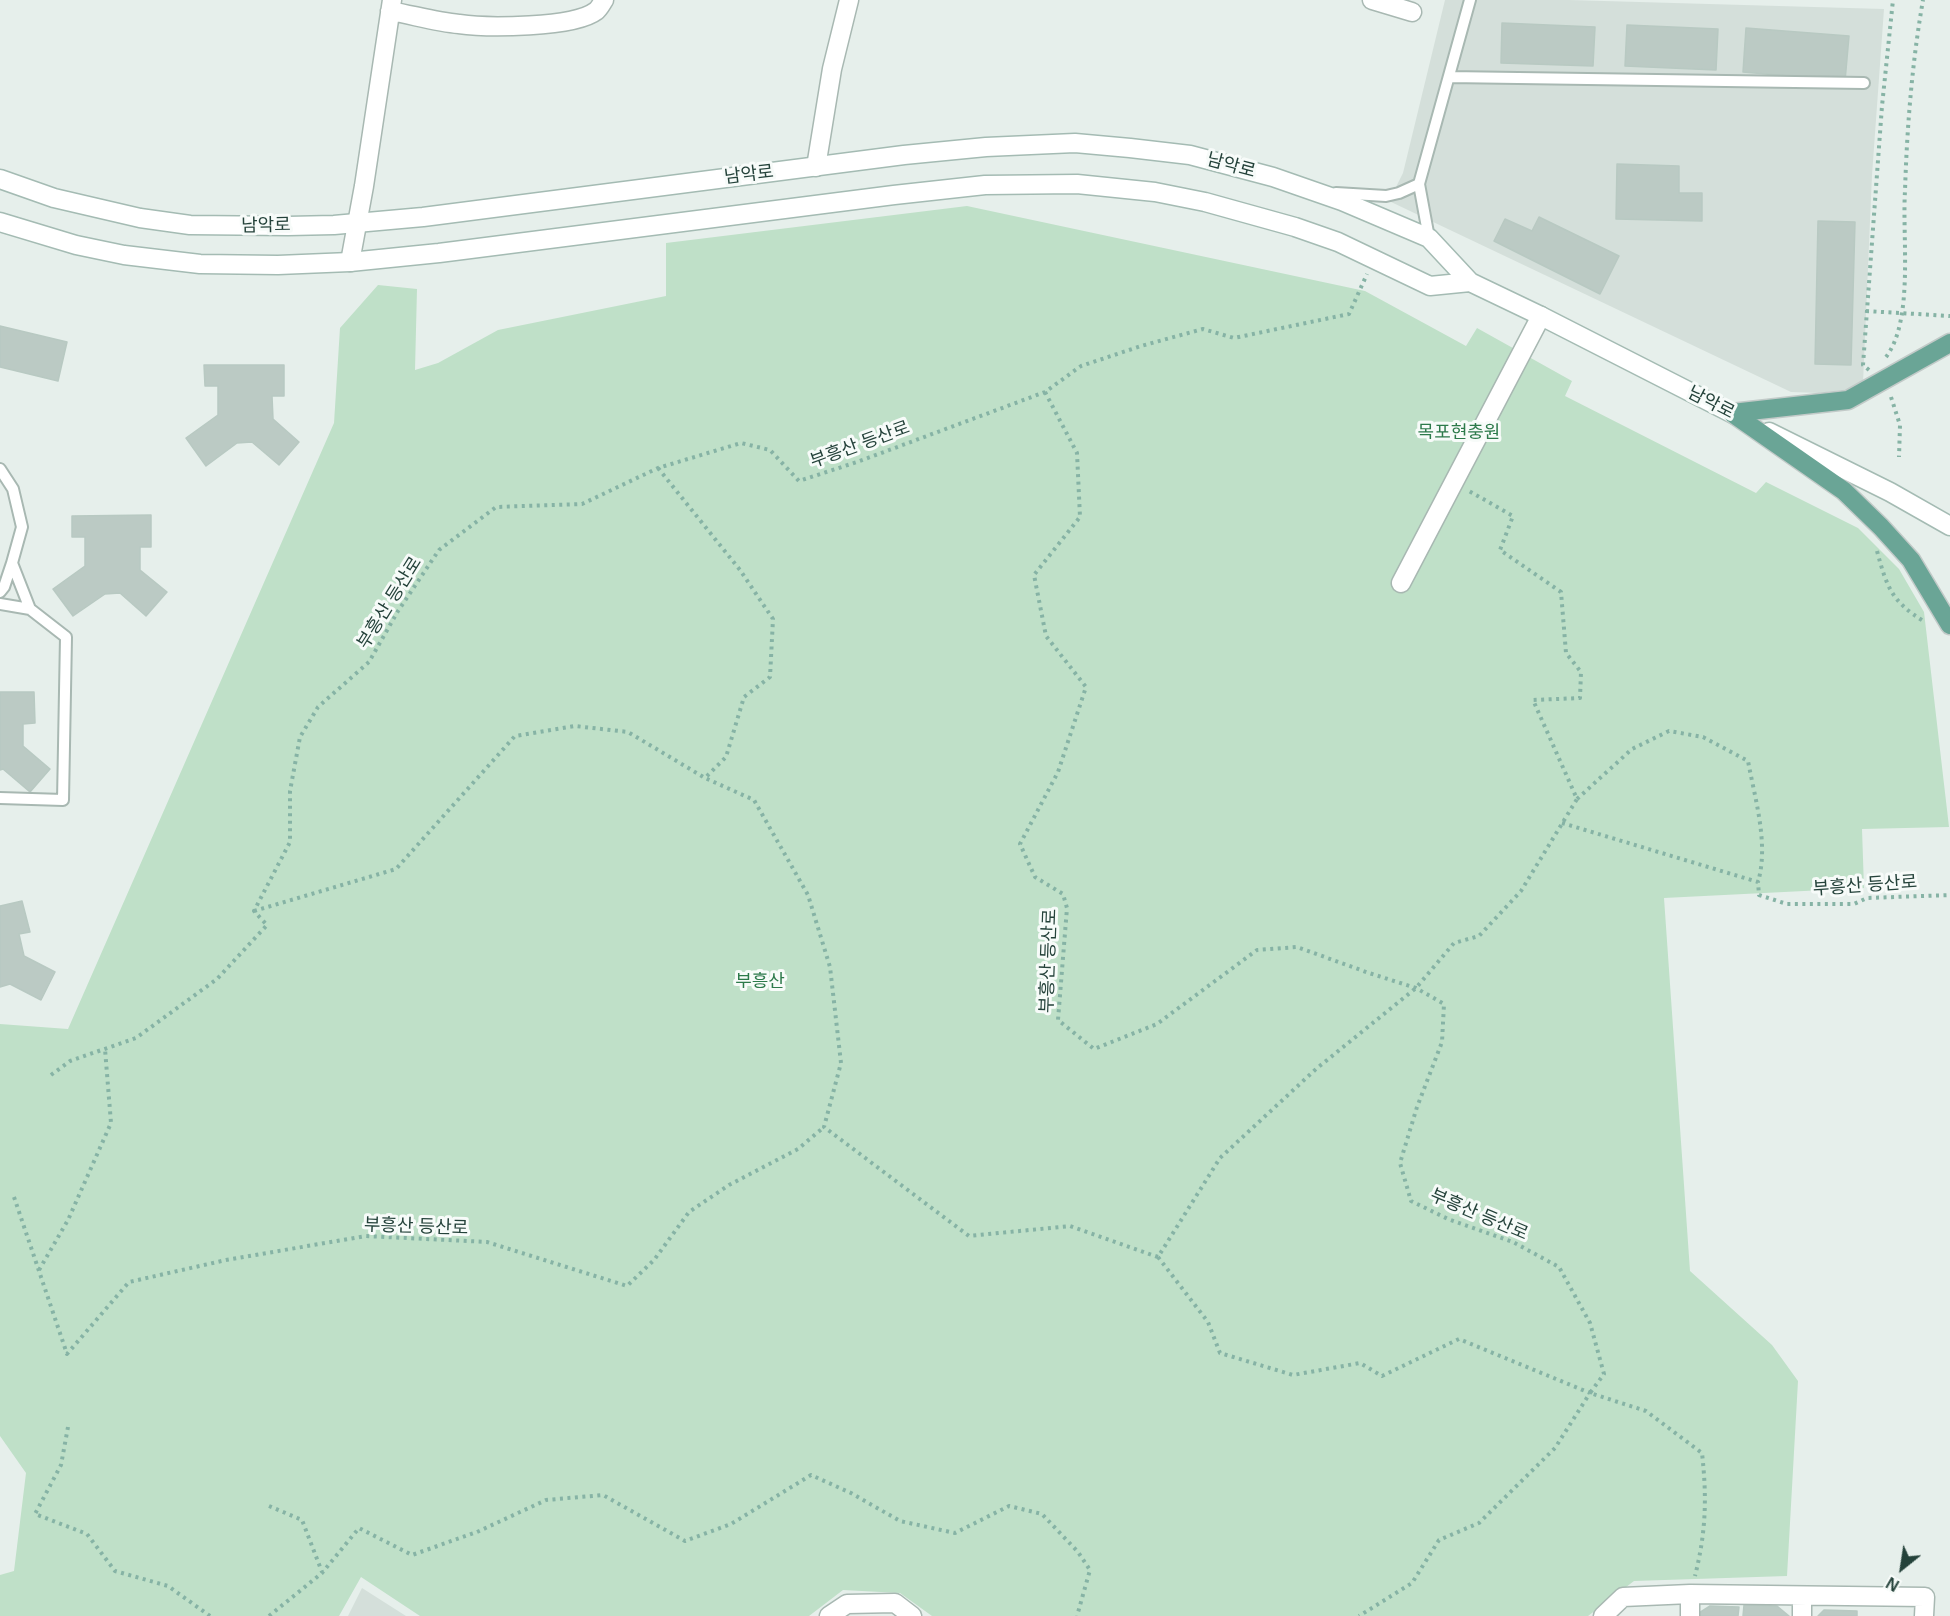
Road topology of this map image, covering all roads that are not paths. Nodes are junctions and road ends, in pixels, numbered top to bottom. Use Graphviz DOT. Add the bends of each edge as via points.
graph roads {
  1 [pos="604,0"];
  2 [pos="849,0"];
  3 [pos="1372,0"];
  4 [pos="1470,0"];
  5 [pos="391,5"];
  6 [pos="1412,12"];
  7 [pos="1449,77"];
  8 [pos="1864,83"];
  9 [pos="816,167"];
  10 [pos="0,179"];
  11 [pos="1419,184"];
  12 [pos="1317,193"];
  13 [pos="0,222"];
  14 [pos="357,223"];
  15 [pos="1429,238"];
  16 [pos="350,262"];
  17 [pos="1470,282"];
  18 [pos="1541,316"];
  19 [pos="1950,343"];
  20 [pos="1732,413"];
  21 [pos="0,469"];
  22 [pos="1950,526"];
  23 [pos="12,563"];
  24 [pos="1401,583"];
  25 [pos="0,592"];
  26 [pos="0,604"];
  27 [pos="30,609"];
  28 [pos="1950,625"];
  29 [pos="0,798"];
  30 [pos="1690,1594"];
  31 [pos="1802,1597"];
  32 [pos="830,1616"];
  33 [pos="912,1616"];
  34 [pos="1603,1616"];
  35 [pos="1690,1616"];
  36 [pos="1802,1616"];
  37 [pos="1924,1616"];
  1 -- 5 [label="street" via="596,11 585,16 547,24 490,27 456,24"];
  2 -- 9 [label="street" via="832,69"];
  3 -- 6 [label="street"];
  4 -- 7 [label="lane"];
  5 -- 14 [label="street"];
  7 -- 8 [label="lane"];
  7 -- 11 [label="lane"];
  9 -- 12 [label="street, 남악로" via="986,147 1075,143 1190,155"];
  9 -- 14 [label="street, 남악로"];
  10 -- 14 [label="street, 남악로" via="95,209 190,225"];
  11 -- 12 [label="lane" via="1386,196"];
  11 -- 15 [label="lane"];
  12 -- 15 [label="street, 남악로"];
  13 -- 16 [label="street, 남악로" via="76,245 163,261 243,266"];
  14 -- 16 [label="street"];
  15 -- 17 [label="street, 남악로"];
  16 -- 17 [label="street, 남악로" via="894,195 1029,184 1114,187 1205,202 1338,242 1431,286"];
  17 -- 18 [label="street, 남악로"];
  18 -- 20 [label="street, 남악로"];
  18 -- 24 [label="street"];
  19 -- 20 [label="main road" via="1848,400"];
  20 -- 22 [label="street, 남악로"];
  20 -- 28 [label="main road" via="1844,491 1874,519 1911,560"];
  21 -- 23 [label="lane" via="13,489 22,527"];
  23 -- 25 [label="lane"];
  23 -- 27 [label="lane"];
  26 -- 27 [label="lane"];
  27 -- 29 [label="lane" via="66,637 63,800"];
  30 -- 31 [label="street"];
  30 -- 34 [label="street" via="1623,1597"];
  30 -- 35 [label="street"];
  31 -- 36 [label="street"];
  31 -- 37 [label="street" via="1925,1597"];
  32 -- 33 [label="street" via="847,1604 895,1603"];
}
